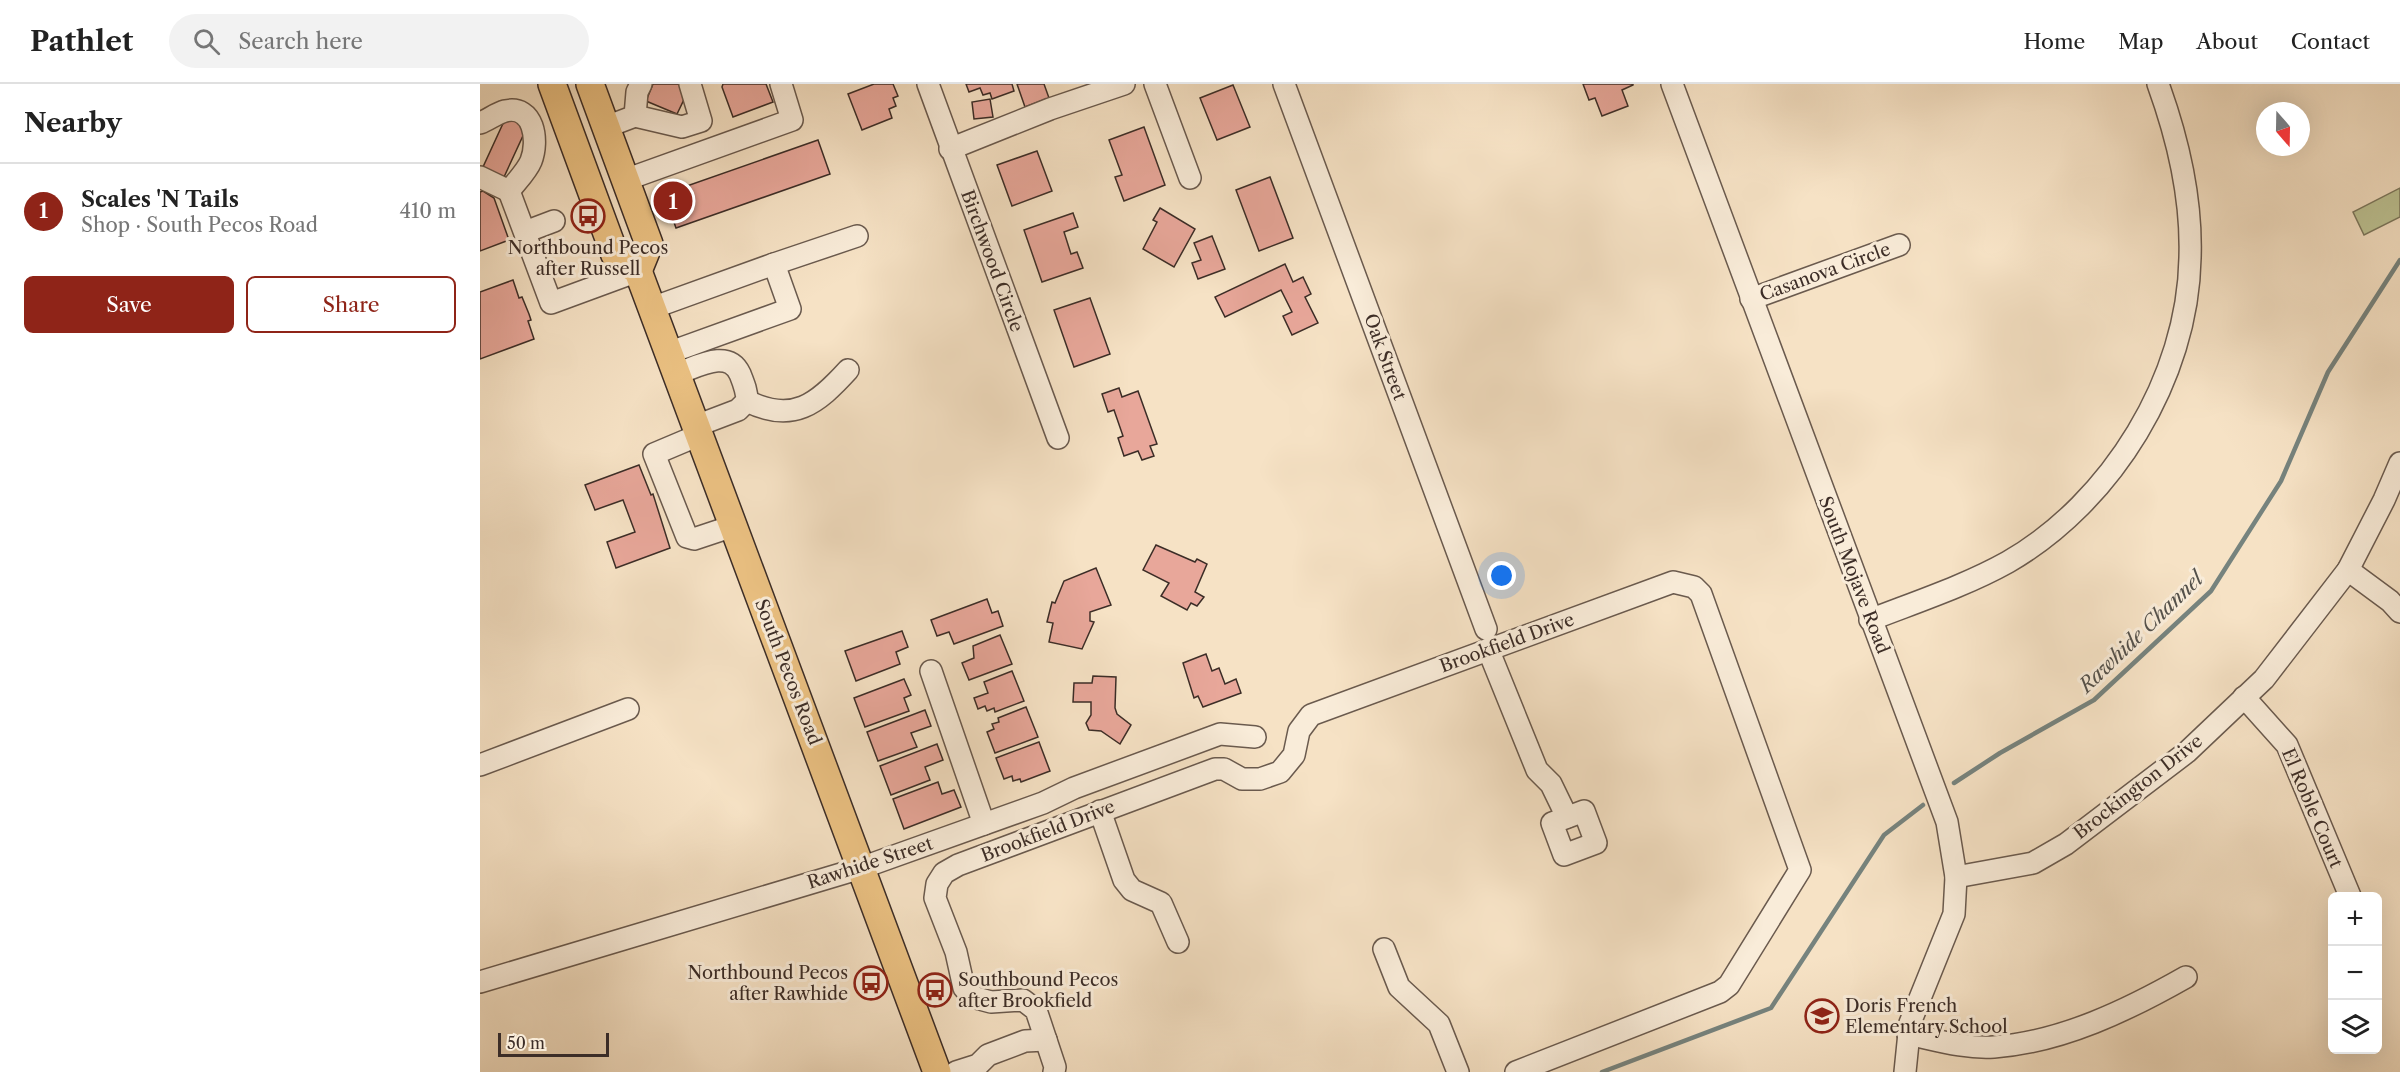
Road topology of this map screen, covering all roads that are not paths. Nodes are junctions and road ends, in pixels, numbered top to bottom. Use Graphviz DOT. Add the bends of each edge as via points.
graph roads {
  1 [pos="552,84"];
  2 [pos="590,84"];
  3 [pos="641,84"];
  4 [pos="690,84"];
  5 [pos="781,84"];
  6 [pos="928,84"];
  7 [pos="1124,84"];
  8 [pos="1155,84"];
  9 [pos="1284,84"];
  10 [pos="1672,84"];
  11 [pos="2158,84"];
  12 [pos="635,116"];
  13 [pos="702,121"];
  14 [pos="480,123"];
  15 [pos="606,127"];
  16 [pos="711,149"];
  17 [pos="950,149"];
  18 [pos="480,177"];
  19 [pos="1190,178"];
  20 [pos="625,180"];
  21 [pos="509,191"];
  22 [pos="554,221"];
  23 [pos="525,232"];
  24 [pos="857,236"];
  25 [pos="1899,244"];
  26 [pos="774,264"];
  27 [pos="638,271"];
  28 [pos="1751,299"];
  29 [pos="652,308"];
  30 [pos="672,363"];
  31 [pos="848,370"];
  32 [pos="747,401"];
  33 [pos="698,431"];
  34 [pos="1058,438"];
  35 [pos="2400,463"];
  36 [pos="733,526"];
  37 [pos="2348,570"];
  38 [pos="2400,612"];
  39 [pos="1870,620"];
  40 [pos="1487,639"];
  41 [pos="931,671"];
  42 [pos="2244,697"];
  43 [pos="628,709"];
  44 [pos="1255,737"];
  45 [pos="480,765"];
  46 [pos="1100,811"];
  47 [pos="1568,817"];
  48 [pos="984,824"];
  49 [pos="861,868"];
  50 [pos="1956,877"];
  51 [pos="2348,892"];
  52 [pos="1178,942"];
  53 [pos="1384,949"];
  54 [pos="2186,977"];
  55 [pos="480,982"];
  56 [pos="1908,1034"];
  57 [pos="1046,1040"];
  58 [pos="937,1072"];
  59 [pos="956,1072"];
  60 [pos="1054,1072"];
  61 [pos="1458,1072"];
  62 [pos="1516,1072"];
  63 [pos="1905,1072"];
  1 -- 27 [label="main road" via="615,255"];
  2 -- 15 [label="main road"];
  3 -- 12 [label="street"];
  4 -- 13 [label="street"];
  5 -- 16 [label="street" via="792,120"];
  6 -- 17 [label="street, Birchwood Circle"];
  7 -- 17 [label="street"];
  8 -- 19 [label="street"];
  9 -- 40 [label="street, Oak Street"];
  10 -- 28 [label="street, South Mojave Road"];
  11 -- 39 [label="street" via="2169,114 2187,195 2190,259 2175,346 2144,423 2083,504 2036,543 1962,585"];
  12 -- 13 [label="street" via="682,127"];
  12 -- 15 [label="street"];
  13 -- 16 [label="street"];
  14 -- 21 [label="street" via="506,111 521,112 535,131 531,161"];
  15 -- 20 [label="main road"];
  16 -- 20 [label="street"];
  17 -- 34 [label="street, Birchwood Circle"];
  18 -- 21 [label="street"];
  20 -- 27 [label="main road" via="649,244"];
  21 -- 23 [label="street"];
  22 -- 23 [label="street"];
  23 -- 27 [label="street" via="551,303"];
  24 -- 26 [label="street"];
  25 -- 28 [label="street, Casanova Circle"];
  26 -- 29 [label="street"];
  26 -- 30 [label="street" via="790,309"];
  27 -- 29 [label="main road, South Pecos Road"];
  28 -- 39 [label="street, South Mojave Road"];
  29 -- 30 [label="main road, South Pecos Road"];
  30 -- 32 [label="street" via="730,360 747,390"];
  30 -- 33 [label="main road, South Pecos Road"];
  31 -- 32 [label="street" via="825,395 799,408 779,413"];
  32 -- 33 [label="street"];
  33 -- 36 [label="main road, South Pecos Road"];
  33 -- 36 [label="street" via="654,453 687,537 694,539"];
  35 -- 37 [label="street, Brockington Drive"];
  36 -- 49 [label="main road, South Pecos Road"];
  37 -- 38 [label="street"];
  37 -- 42 [label="street, Brockington Drive" via="2264,679"];
  39 -- 50 [label="street, South Mojave Road" via="1947,822"];
  40 -- 46 [label="street, Brookfield Drive" via="1311,715 1299,731 1294,755 1280,772 1260,779 1215,769"];
  40 -- 47 [label="street, Oak Street" via="1536,770 1551,784"];
  40 -- 62 [label="street, Brookfield Drive" via="1673,582 1694,587 1701,594 1800,870 1729,985"];
  41 -- 48 [label="street"];
  42 -- 50 [label="street, Brockington Drive" via="2187,752 2066,844 2033,863"];
  42 -- 51 [label="street, El Roble Court" via="2287,745"];
  43 -- 45 [label="street"];
  44 -- 48 [label="street, Rawhide Street" via="1220,734"];
  46 -- 52 [label="street" via="1124,880 1132,890 1161,903"];
  46 -- 57 [label="street, Brookfield Drive" via="958,865 944,873 937,884 935,898 956,952 964,988 976,998 992,1002 1023,1000 1036,1010"];
  48 -- 49 [label="street, Rawhide Street"];
  49 -- 55 [label="street, Rawhide Street"];
  49 -- 58 [label="main road, South Pecos Road"];
  50 -- 56 [label="street, South Mojave Road" via="1954,914"];
  53 -- 61 [label="street" via="1399,987 1439,1024"];
  54 -- 56 [label="street" via="2139,1004 2058,1034 1994,1047 1960,1045"];
  56 -- 63 [label="street, South Mojave Road"];
  57 -- 59 [label="street" via="1029,1054 1018,1051 992,1067 978,1065"];
  57 -- 60 [label="street, Brookfield Drive"];
}
